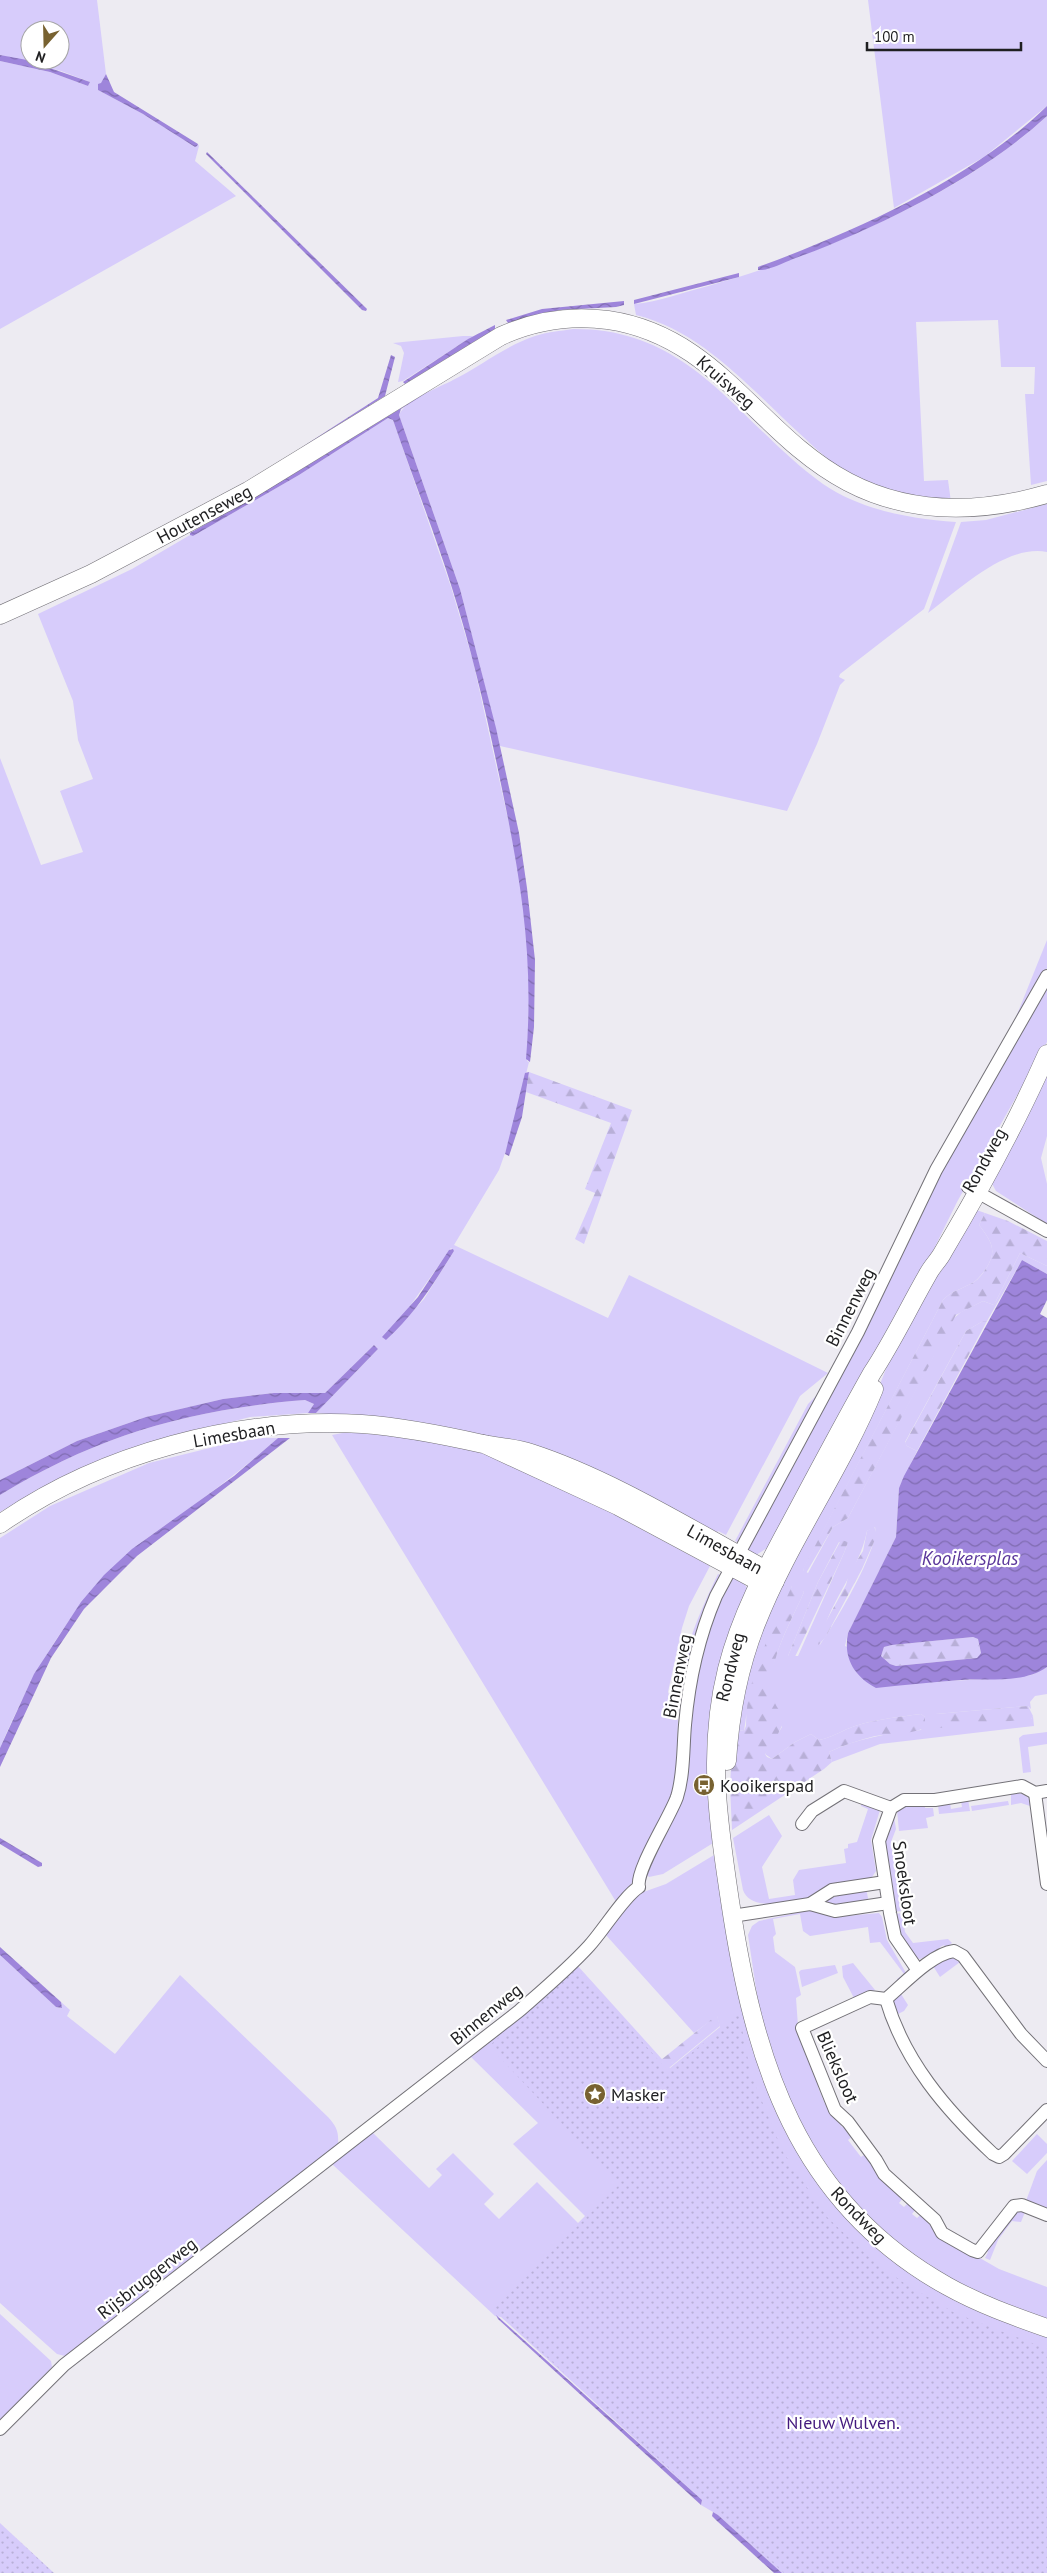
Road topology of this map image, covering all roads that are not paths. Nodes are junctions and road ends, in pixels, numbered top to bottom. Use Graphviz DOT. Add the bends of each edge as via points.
graph roads {
  1 [pos="400,398"];
  2 [pos="1047,494"];
  3 [pos="0,615"];
  4 [pos="1047,976"];
  5 [pos="1047,1053"];
  6 [pos="973,1189"];
  7 [pos="1047,1231"];
  8 [pos="0,1524"];
  9 [pos="725,1556"];
  10 [pos="767,1578"];
  11 [pos="1041,1792"];
  12 [pos="891,1808"];
  13 [pos="802,1824"];
  14 [pos="885,1882"];
  15 [pos="1047,1884"];
  16 [pos="888,1903"];
  17 [pos="810,1904"];
  18 [pos="738,1915"];
  19 [pos="917,1969"];
  20 [pos="886,1999"];
  21 [pos="1047,2061"];
  22 [pos="1047,2110"];
  23 [pos="324,2163"];
  24 [pos="1047,2215"];
  25 [pos="1047,2328"];
  26 [pos="0,2429"];
  1 -- 2 [label="main road, Kruisweg" via="468,354 513,330 563,319 607,320 656,332 685,347 713,368 818,463 866,490 899,502 957,509 1013,503"];
  1 -- 3 [label="main road, Houtenseweg" via="248,491 91,574"];
  4 -- 9 [label="street, Binnenweg" via="941,1162 858,1332"];
  5 -- 6 [label="main road, Rondweg" via="1032,1087"];
  6 -- 7 [label="street"];
  6 -- 10 [label="main road, Rondweg" via="942,1254 872,1373"];
  8 -- 9 [label="main road, Limesbaan" via="40,1498 133,1458 220,1435 282,1426 361,1424 422,1431 530,1452 573,1469"];
  9 -- 10 [label="main road, Limesbaan"];
  9 -- 23 [label="street, Binnenweg" via="694,1658 677,1797 639,1875 639,1887 631,1892 589,1946 552,1983"];
  10 -- 18 [label="main road, Rondweg" via="745,1614 728,1667 715,1750 717,1814"];
  11 -- 12 [label="street" via="1022,1786 935,1800 904,1800"];
  11 -- 15 [label="street"];
  12 -- 13 [label="street" via="844,1791 812,1810"];
  12 -- 14 [label="street, Snoeksloot" via="880,1836"];
  14 -- 16 [label="street, Snoeksloot"];
  14 -- 17 [label="street" via="832,1890"];
  16 -- 17 [label="street" via="835,1911"];
  16 -- 19 [label="street, Snoeksloot" via="895,1937"];
  17 -- 18 [label="street"];
  18 -- 25 [label="main road, Rondweg" via="755,2022 767,2068 789,2121 821,2174 851,2211 894,2250 940,2282 983,2304"];
  19 -- 20 [label="street" via="911,1979"];
  19 -- 21 [label="street" via="947,1952 954,1950 959,1953"];
  20 -- 22 [label="street" via="912,2061 957,2120 999,2157"];
  20 -- 24 [label="street, Blieksloot" via="870,1997 802,2028 835,2110 848,2122 884,2174 935,2220 942,2233 972,2250 978,2252 983,2248 1014,2206 1022,2205"];
  23 -- 26 [label="street, Rijsbruggerweg" via="64,2365"];
}
